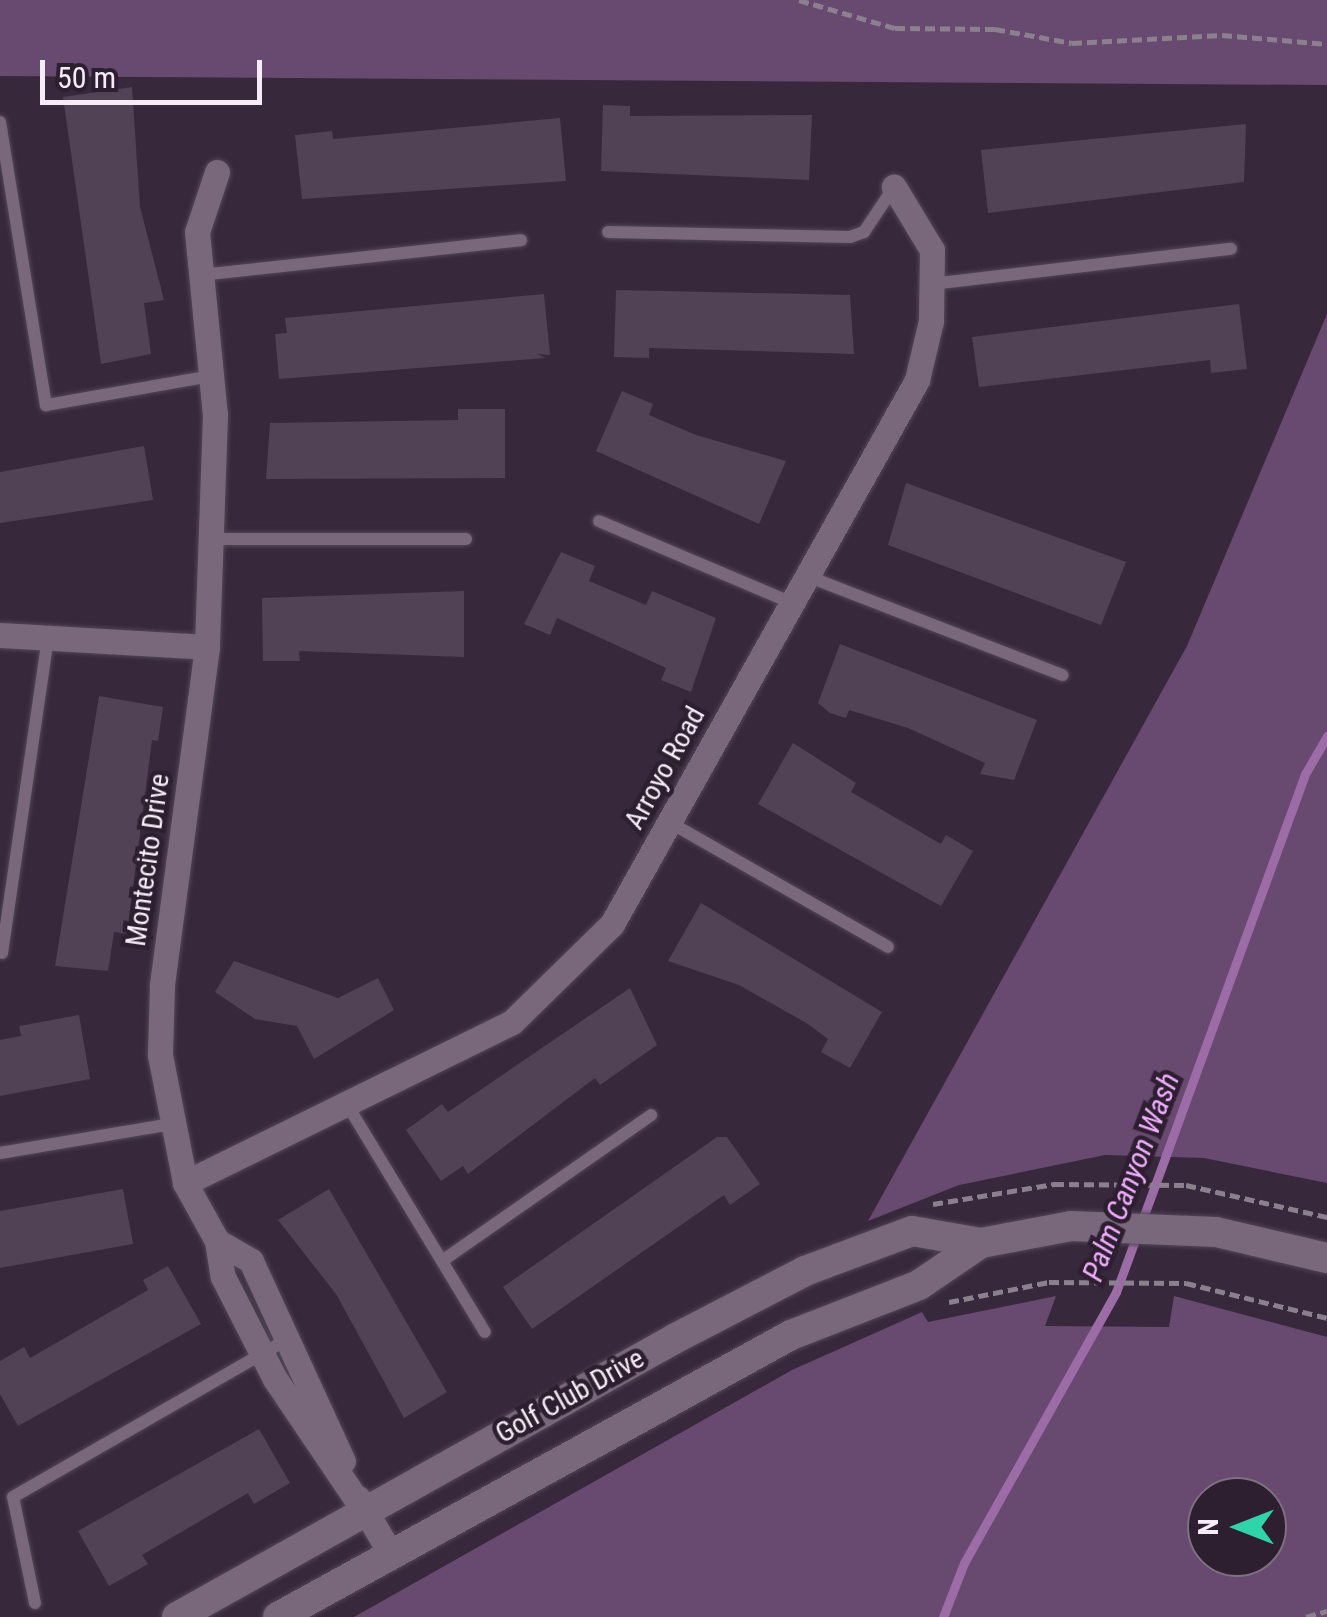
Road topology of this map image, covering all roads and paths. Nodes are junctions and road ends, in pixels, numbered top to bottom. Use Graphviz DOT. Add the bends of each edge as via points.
graph roads {
  1 [pos="799,0"];
  2 [pos="1327,44"];
  3 [pos="0,122"];
  4 [pos="217,172"];
  5 [pos="894,187"];
  6 [pos="608,232"];
  7 [pos="522,240"];
  8 [pos="1231,249"];
  9 [pos="201,275"];
  10 [pos="932,284"];
  11 [pos="211,376"];
  12 [pos="599,521"];
  13 [pos="214,539"];
  14 [pos="466,539"];
  15 [pos="808,576"];
  16 [pos="792,603"];
  17 [pos="0,635"];
  18 [pos="48,638"];
  19 [pos="207,647"];
  20 [pos="1062,675"];
  21 [pos="669,822"];
  22 [pos="888,947"];
  23 [pos="2,953"];
  24 [pos="348,1106"];
  25 [pos="652,1115"];
  26 [pos="172,1124"];
  27 [pos="0,1154"];
  28 [pos="1099,1182"];
  29 [pos="185,1183"];
  30 [pos="1327,1217"];
  31 [pos="217,1241"];
  32 [pos="982,1243"];
  33 [pos="1327,1258"];
  34 [pos="442,1261"];
  35 [pos="930,1306"];
  36 [pos="1327,1318"];
  37 [pos="486,1332"];
  38 [pos="291,1336"];
  39 [pos="261,1354"];
  40 [pos="364,1512"];
  41 [pos="389,1552"];
  42 [pos="35,1602"];
  43 [pos="1327,1611"];
  44 [pos="177,1617"];
  45 [pos="278,1617"];
  46 [pos="1306,1617"];
  1 -- 2 [label="path" via="895,28 995,29 1091,44 1222,35"];
  3 -- 11 [label="lane" via="46,405"];
  4 -- 9 [label="street, Montecito Drive" via="197,232"];
  5 -- 6 [label="lane" via="864,232 850,237"];
  5 -- 10 [label="street, Arroyo Road" via="932,250"];
  7 -- 9 [label="lane"];
  8 -- 10 [label="lane"];
  9 -- 11 [label="street, Montecito Drive"];
  10 -- 15 [label="street, Arroyo Road" via="917,380"];
  11 -- 13 [label="street, Montecito Drive"];
  12 -- 16 [label="lane"];
  13 -- 14 [label="lane"];
  13 -- 19 [label="street, Montecito Drive"];
  15 -- 16 [label="street, Arroyo Road"];
  15 -- 20 [label="lane"];
  16 -- 21 [label="street, Arroyo Road"];
  17 -- 18 [label="street"];
  18 -- 19 [label="street"];
  18 -- 23 [label="lane"];
  19 -- 26 [label="street, Montecito Drive" via="162,986 160,1055"];
  21 -- 22 [label="lane"];
  21 -- 24 [label="street, Arroyo Road" via="612,924 562,979 482,1040"];
  24 -- 29 [label="street, Arroyo Road"];
  24 -- 34 [label="lane"];
  25 -- 34 [label="lane"];
  26 -- 27 [label="lane"];
  26 -- 29 [label="street, Montecito Drive"];
  28 -- 30 [label="path" via="1186,1185"];
  29 -- 31 [label="street, Montecito Drive"];
  31 -- 38 [label="street" via="251,1261"];
  31 -- 39 [label="street, Montecito Drive" via="222,1277"];
  32 -- 33 [label="street, Golf Club Drive" via="1071,1226 1216,1232"];
  32 -- 40 [label="street, Golf Club Drive" via="912,1231 804,1271"];
  32 -- 41 [label="street, Golf Club Drive" via="919,1284 791,1335"];
  34 -- 37 [label="lane"];
  35 -- 36 [label="path" via="1071,1280 1177,1284"];
  38 -- 39 [label="lane"];
  38 -- 40 [label="street"];
  39 -- 40 [label="street, Montecito Drive"];
  39 -- 42 [label="lane" via="12,1497"];
  40 -- 41 [label="street"];
  40 -- 44 [label="street, Golf Club Drive"];
  41 -- 45 [label="street, Golf Club Drive"];
  43 -- 46 [label="path"];
}
